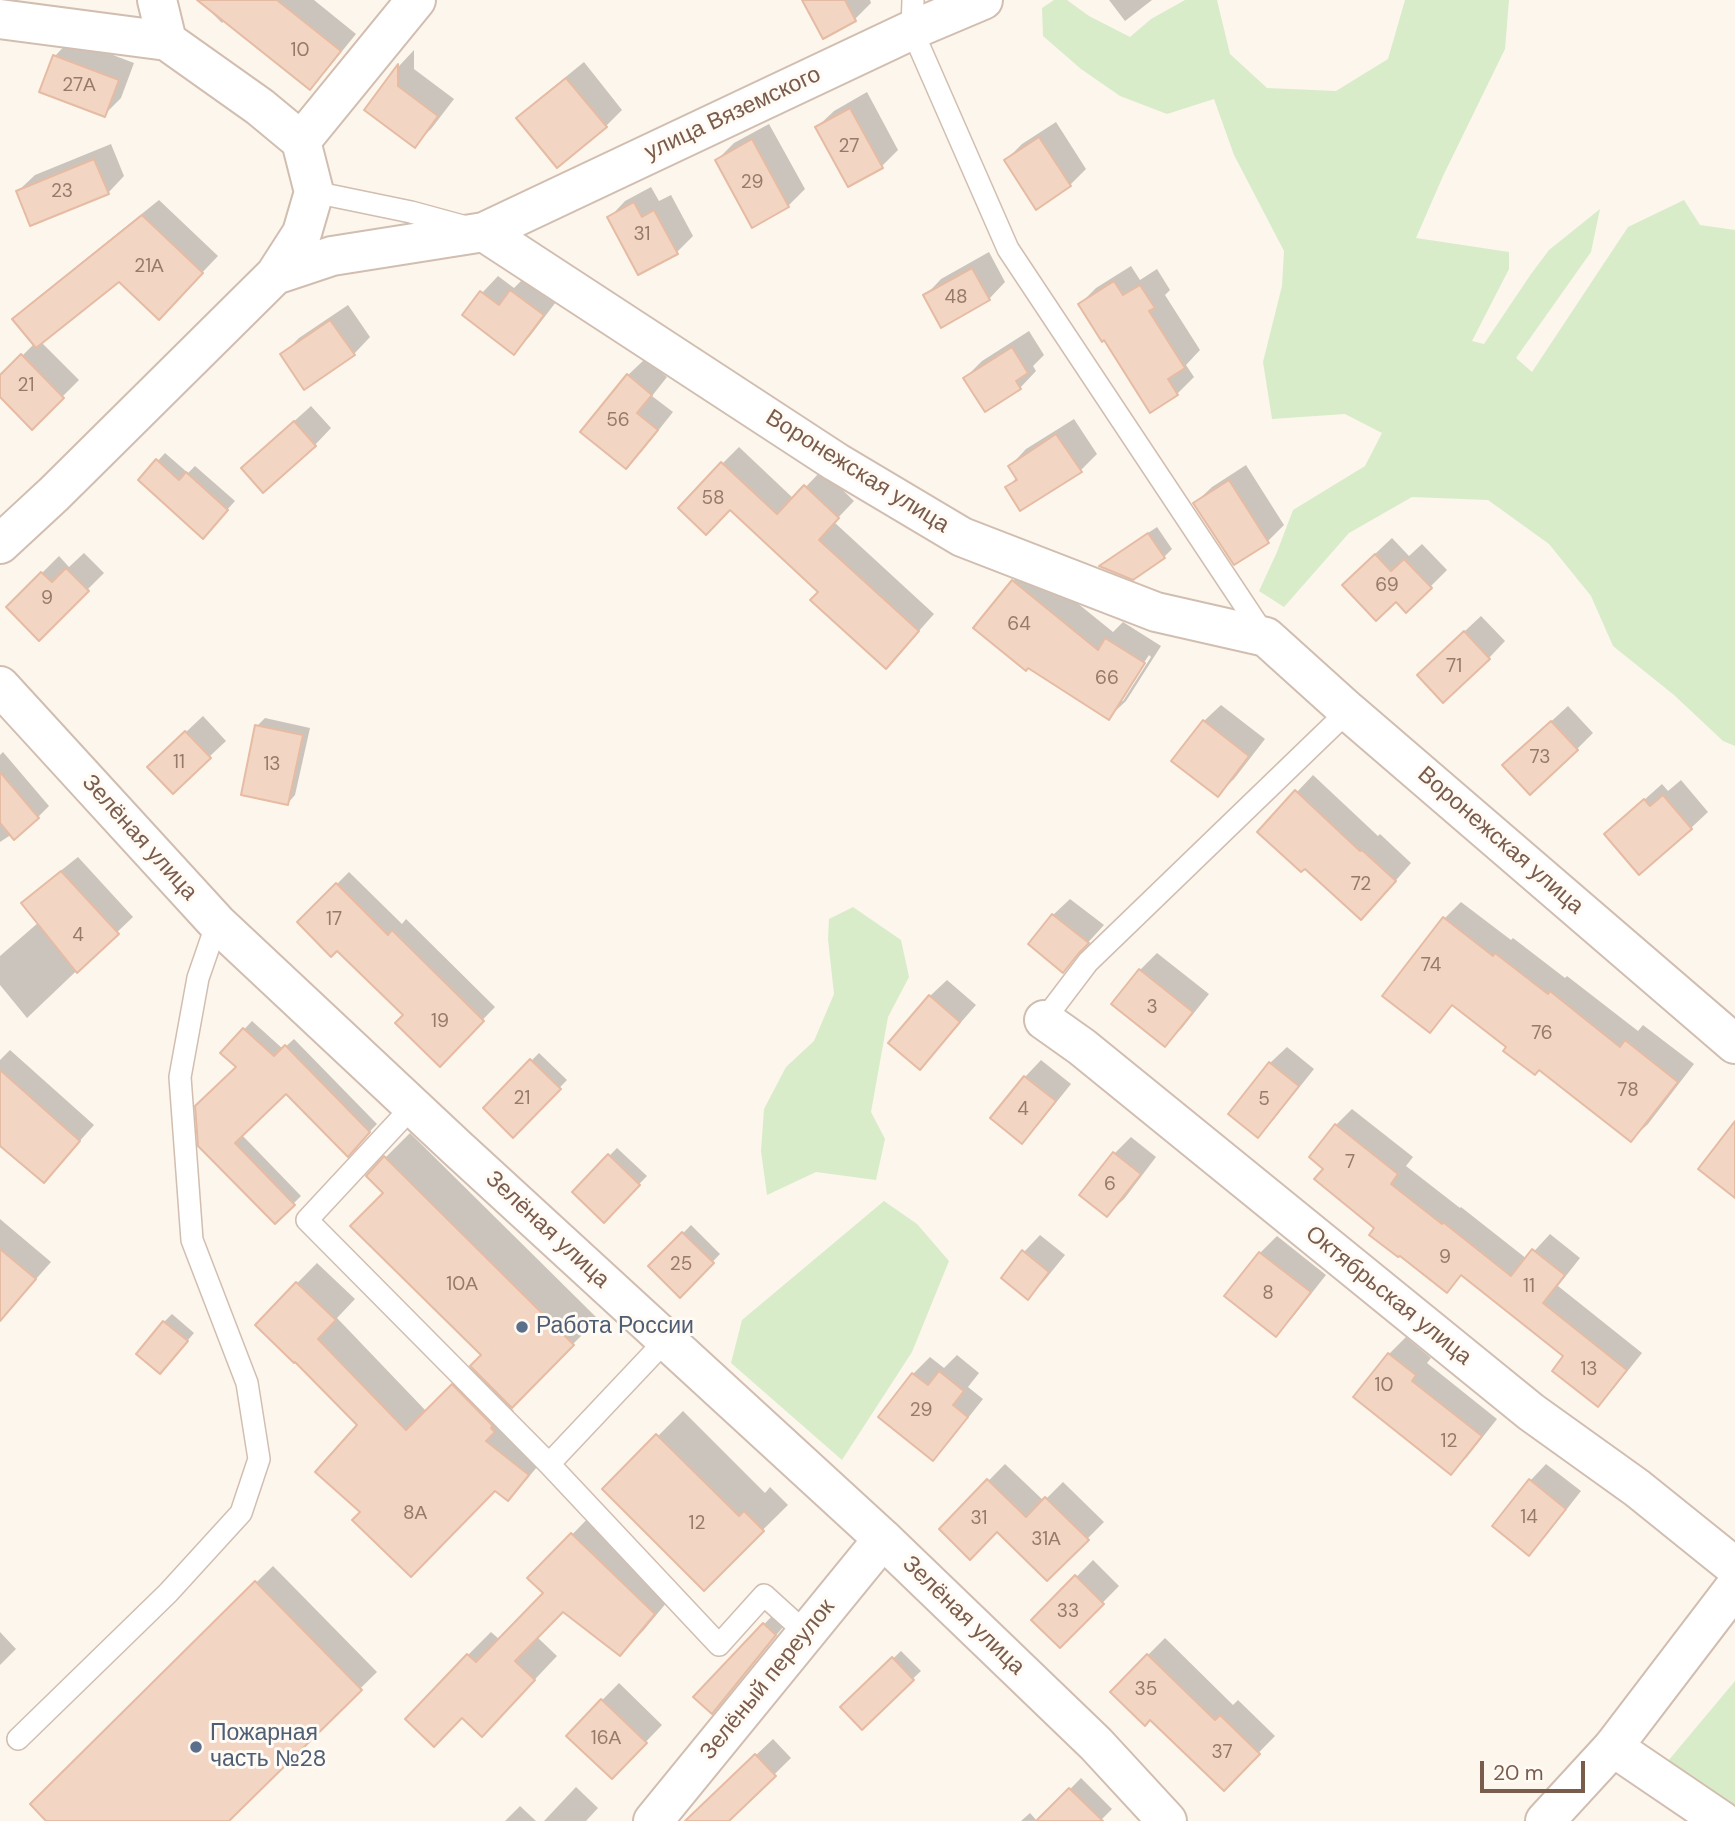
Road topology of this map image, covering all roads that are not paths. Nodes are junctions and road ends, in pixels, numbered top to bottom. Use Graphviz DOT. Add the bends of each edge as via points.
graph roads {
  1 [pos="157,0"];
  2 [pos="416,0"];
  3 [pos="983,0"];
  4 [pos="913,15"];
  5 [pos="0,19"];
  6 [pos="167,41"];
  7 [pos="301,141"];
  8 [pos="314,192"];
  9 [pos="484,232"];
  10 [pos="275,275"];
  11 [pos="0,544"];
  12 [pos="1266,637"];
  13 [pos="0,686"];
  14 [pos="1348,710"];
  15 [pos="217,923"];
  16 [pos="1044,1020"];
  17 [pos="1735,1044"];
  18 [pos="413,1106"];
  19 [pos="666,1340"];
  20 [pos="549,1464"];
  21 [pos="883,1539"];
  22 [pos="1735,1567"];
  23 [pos="1735,1587"];
  24 [pos="807,1634"];
  25 [pos="18,1739"];
  26 [pos="1613,1747"];
  27 [pos="663,1817"];
  28 [pos="1167,1821"];
  29 [pos="1545,1821"];
  30 [pos="1722,1821"];
  1 -- 6 [label="street"];
  2 -- 7 [label="street"];
  3 -- 4 [label="street, улица Вяземского"];
  4 -- 9 [label="street, улица Вяземского"];
  4 -- 12 [label="lane, Воронежская улица" via="1008,249"];
  5 -- 6 [label="street"];
  6 -- 7 [label="street"];
  7 -- 8 [label="street"];
  8 -- 9 [label="lane"];
  8 -- 10 [label="street" via="302,233"];
  9 -- 10 [label="street, улица Вяземского" via="332,256"];
  9 -- 12 [label="street, Воронежская улица" via="836,462 962,537 1156,612"];
  10 -- 11 [label="street"];
  12 -- 14 [label="street, Воронежская улица"];
  13 -- 15 [label="street, Зелёная улица"];
  14 -- 16 [label="lane" via="1088,962"];
  14 -- 17 [label="street, Воронежская улица"];
  15 -- 18 [label="street, Зелёная улица"];
  15 -- 25 [label="lane" via="198,978 180,1077 192,1240 247,1383 259,1459 241,1513 168,1593"];
  16 -- 22 [label="street, Октябрьская улица" via="1531,1412 1637,1488"];
  18 -- 19 [label="street, Зелёная улица"];
  18 -- 20 [label="lane" via="307,1220"];
  19 -- 20 [label="lane"];
  19 -- 21 [label="street, Зелёная улица"];
  20 -- 24 [label="lane" via="719,1645 764,1595"];
  21 -- 24 [label="street, Зелёный переулок"];
  21 -- 28 [label="street, Зелёная улица" via="1096,1744"];
  23 -- 26 [label="street"];
  24 -- 27 [label="street, Зелёный переулок"];
  26 -- 29 [label="street"];
  26 -- 30 [label="street"];
}
